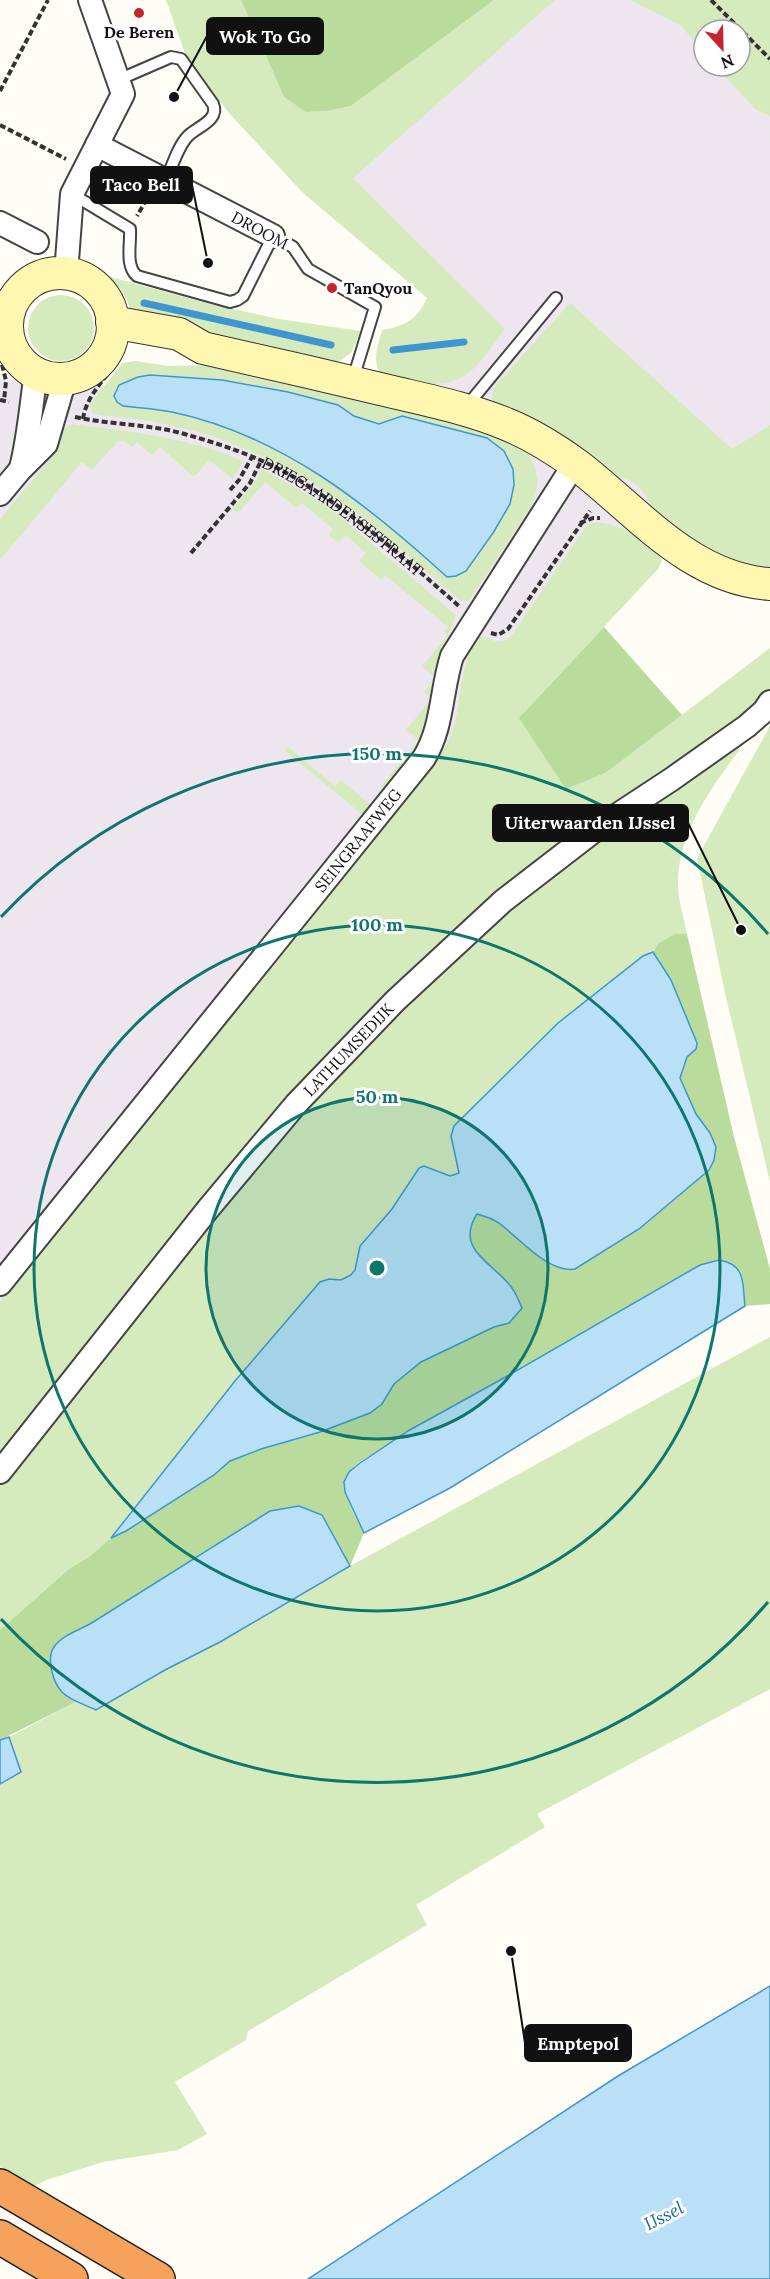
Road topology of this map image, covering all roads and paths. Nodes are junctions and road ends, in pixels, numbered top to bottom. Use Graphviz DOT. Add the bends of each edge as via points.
graph roads {
  1 [pos="48,0"];
  2 [pos="90,0"];
  3 [pos="711,0"];
  4 [pos="770,59"];
  5 [pos="118,80"];
  6 [pos="0,91"];
  7 [pos="97,145"];
  8 [pos="166,180"];
  9 [pos="72,194"];
  10 [pos="0,224"];
  11 [pos="273,236"];
  12 [pos="37,242"];
  13 [pos="67,261"];
  14 [pos="556,297"];
  15 [pos="3,325"];
  16 [pos="111,333"];
  17 [pos="50,376"];
  18 [pos="352,382"];
  19 [pos="4,400"];
  20 [pos="464,409"];
  21 [pos="57,413"];
  22 [pos="252,457"];
  23 [pos="261,461"];
  24 [pos="575,464"];
  25 [pos="20,470"];
  26 [pos="230,490"];
  27 [pos="0,494"];
  28 [pos="580,523"];
  29 [pos="191,553"];
  30 [pos="770,584"];
  31 [pos="473,619"];
  32 [pos="770,702"];
  33 [pos="0,1284"];
  34 [pos="0,1473"];
  35 [pos="0,2186"];
  36 [pos="0,2237"];
  37 [pos="71,2279"];
  38 [pos="158,2279"];
  1 -- 6 [label="path"];
  2 -- 5 [label="street"];
  3 -- 4 [label="path"];
  5 -- 7 [label="street" via="123,94"];
  5 -- 8 [label="lane" via="177,57 215,108 210,120 185,139"];
  7 -- 8 [label="street, DROOM"];
  7 -- 9 [label="street"];
  8 -- 11 [label="street, DROOM"];
  9 -- 11 [label="lane" via="130,229 129,263 136,276 230,302 243,296"];
  9 -- 13 [label="street"];
  10 -- 12 [label="street"];
  11 -- 18 [label="lane, DROOM" via="293,247 308,269 375,307"];
  13 -- 15 [label="street" via="55,274 27,285"];
  13 -- 15 [label="path" via="18,278 9,287"];
  13 -- 16 [label="street" via="106,300"];
  14 -- 20 [label="lane"];
  15 -- 17 [label="street" via="14,353 24,365"];
  15 -- 19 [label="path"];
  16 -- 17 [label="street" via="103,357 93,368 80,375"];
  16 -- 18 [label="street" via="178,334 203,348"];
  17 -- 21 [label="street"];
  17 -- 25 [label="street" via="30,409"];
  18 -- 20 [label="street"];
  20 -- 24 [label="street" via="506,424"];
  21 -- 22 [label="path, DRIEGAARDENSESTRAAT" via="185,434"];
  21 -- 25 [label="street" via="46,444"];
  22 -- 23 [label="path, DRIEGAARDENSESTRAAT"];
  22 -- 26 [label="path"];
  23 -- 29 [label="path" via="250,483"];
  23 -- 31 [label="path, DRIEGAARDENSESTRAAT" via="302,482 359,523"];
  24 -- 30 [label="street" via="683,552 717,571"];
  24 -- 31 [label="street, SEINGRAAFWEG"];
  25 -- 27 [label="street"];
  28 -- 31 [label="path, DRIEGAARDENSESTRAAT" via="508,630 498,635"];
  31 -- 33 [label="street, SEINGRAAFWEG" via="452,656 445,676 438,728 424,758"];
  32 -- 34 [label="street, LATHUMSEDIJK" via="747,726 599,826 503,902 395,1001 296,1104 215,1200"];
  35 -- 38 [label="highway"];
  36 -- 37 [label="highway"];
}
